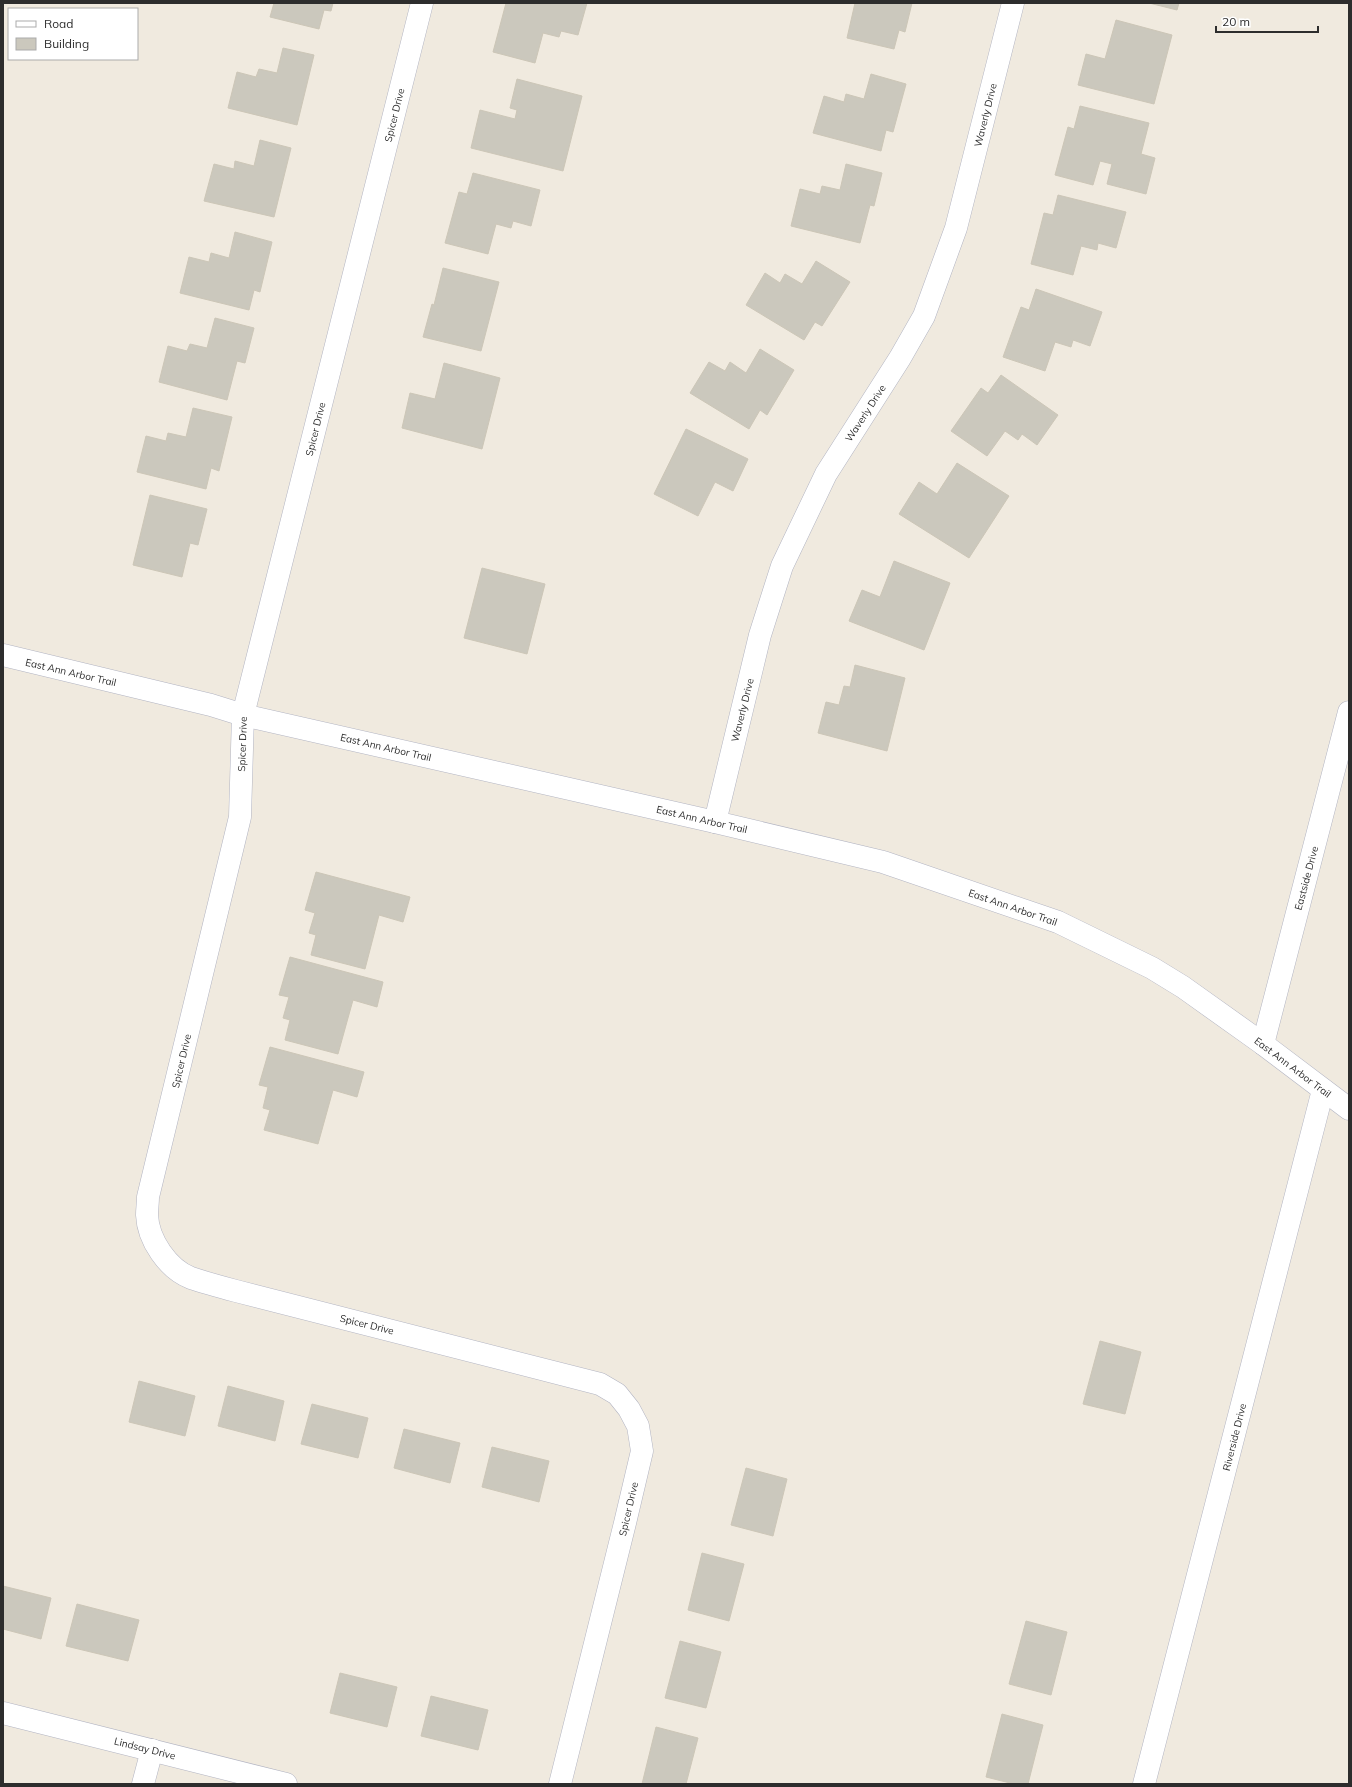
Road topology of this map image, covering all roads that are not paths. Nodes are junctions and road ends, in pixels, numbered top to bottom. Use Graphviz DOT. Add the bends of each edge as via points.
graph roads {
  1 [pos="422,3"];
  2 [pos="1013,3"];
  3 [pos="3,655"];
  4 [pos="1349,712"];
  5 [pos="243,715"];
  6 [pos="715,822"];
  7 [pos="1263,1044"];
  8 [pos="1323,1090"];
  9 [pos="1349,1109"];
  10 [pos="3,1713"];
  11 [pos="152,1750"];
  12 [pos="143,1784"];
  13 [pos="286,1784"];
  14 [pos="560,1784"];
  15 [pos="1144,1784"];
  1 -- 5 [label="street, Spicer Drive"];
  2 -- 6 [label="street, Waverly Drive" via="956,228 924,316 826,474 782,566 760,635"];
  3 -- 5 [label="street, East Ann Arbor Trail"];
  4 -- 7 [label="street, Eastside Drive"];
  5 -- 6 [label="street, East Ann Arbor Trail"];
  5 -- 14 [label="street, Spicer Drive" via="240,817 148,1197 147,1216 152,1235 165,1258 191,1278 600,1384 617,1394 629,1408 638,1426 642,1451"];
  6 -- 7 [label="street, East Ann Arbor Trail" via="883,862 1058,922 1152,968"];
  7 -- 8 [label="street, East Ann Arbor Trail"];
  8 -- 9 [label="street, East Ann Arbor Trail"];
  8 -- 15 [label="street, Riverside Drive"];
  10 -- 11 [label="street, Lindsay Drive"];
  11 -- 12 [label="street"];
  11 -- 13 [label="street, Lindsay Drive"];
}
